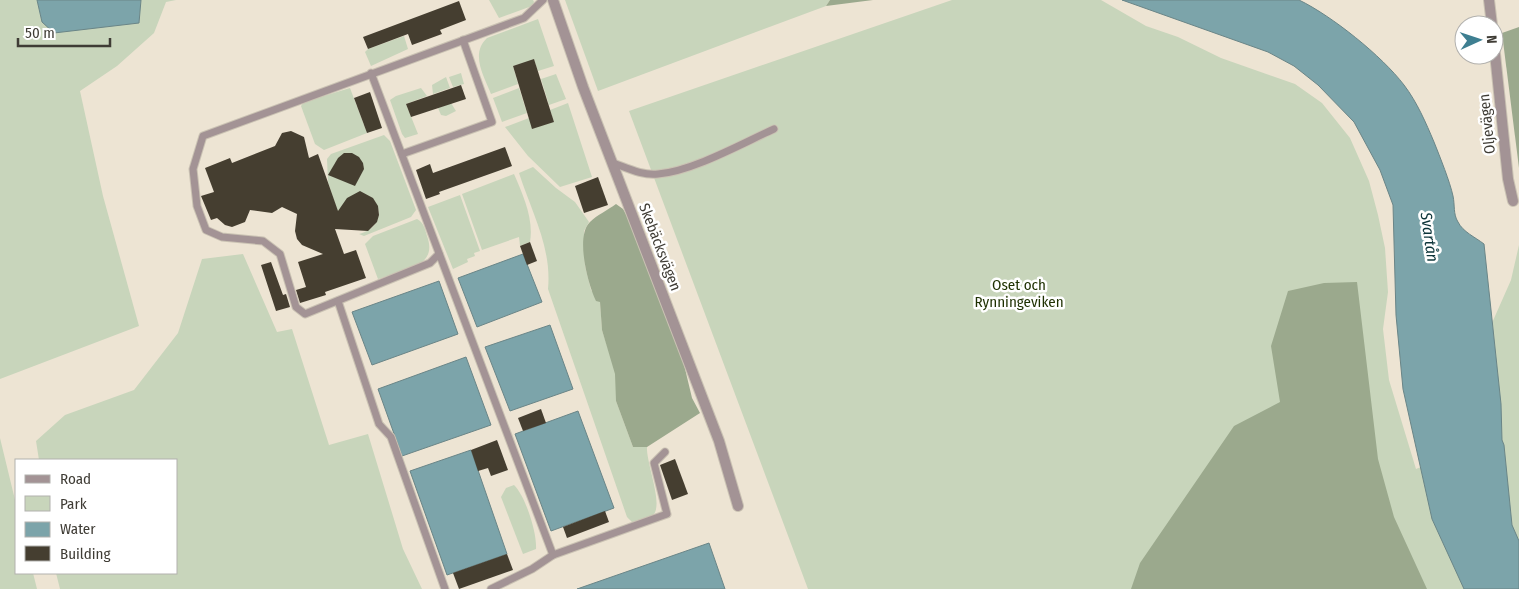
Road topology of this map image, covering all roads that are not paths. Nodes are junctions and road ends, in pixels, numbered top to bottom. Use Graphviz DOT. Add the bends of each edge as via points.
graph roads {
  1 [pos="543,0"];
  2 [pos="553,0"];
  3 [pos="1490,0"];
  4 [pos="1491,15"];
  5 [pos="463,40"];
  6 [pos="1496,65"];
  7 [pos="371,73"];
  8 [pos="774,129"];
  9 [pos="402,154"];
  10 [pos="612,164"];
  11 [pos="1513,201"];
  12 [pos="440,254"];
  13 [pos="338,301"];
  14 [pos="665,452"];
  15 [pos="738,506"];
  16 [pos="553,555"];
  17 [pos="445,589"];
  18 [pos="490,589"];
  1 -- 5 [label="lane" via="524,18"];
  2 -- 10 [label="street, Skebäcksvägen"];
  3 -- 4 [label="street"];
  5 -- 7 [label="lane"];
  5 -- 9 [label="lane" via="492,122"];
  6 -- 11 [label="street, Oljevägen"];
  7 -- 9 [label="lane"];
  7 -- 13 [label="lane" via="203,136 193,169 198,206 206,230 222,238 263,240 280,254 296,307 305,314"];
  8 -- 10 [label="lane" via="678,170 657,174"];
  9 -- 12 [label="lane"];
  10 -- 15 [label="street, Skebäcksvägen" via="719,441"];
  12 -- 13 [label="lane" via="430,263"];
  12 -- 16 [label="lane"];
  13 -- 17 [label="lane" via="380,424 391,437"];
  14 -- 16 [label="lane" via="654,463 667,514"];
  16 -- 18 [label="lane" via="532,570"];
}
